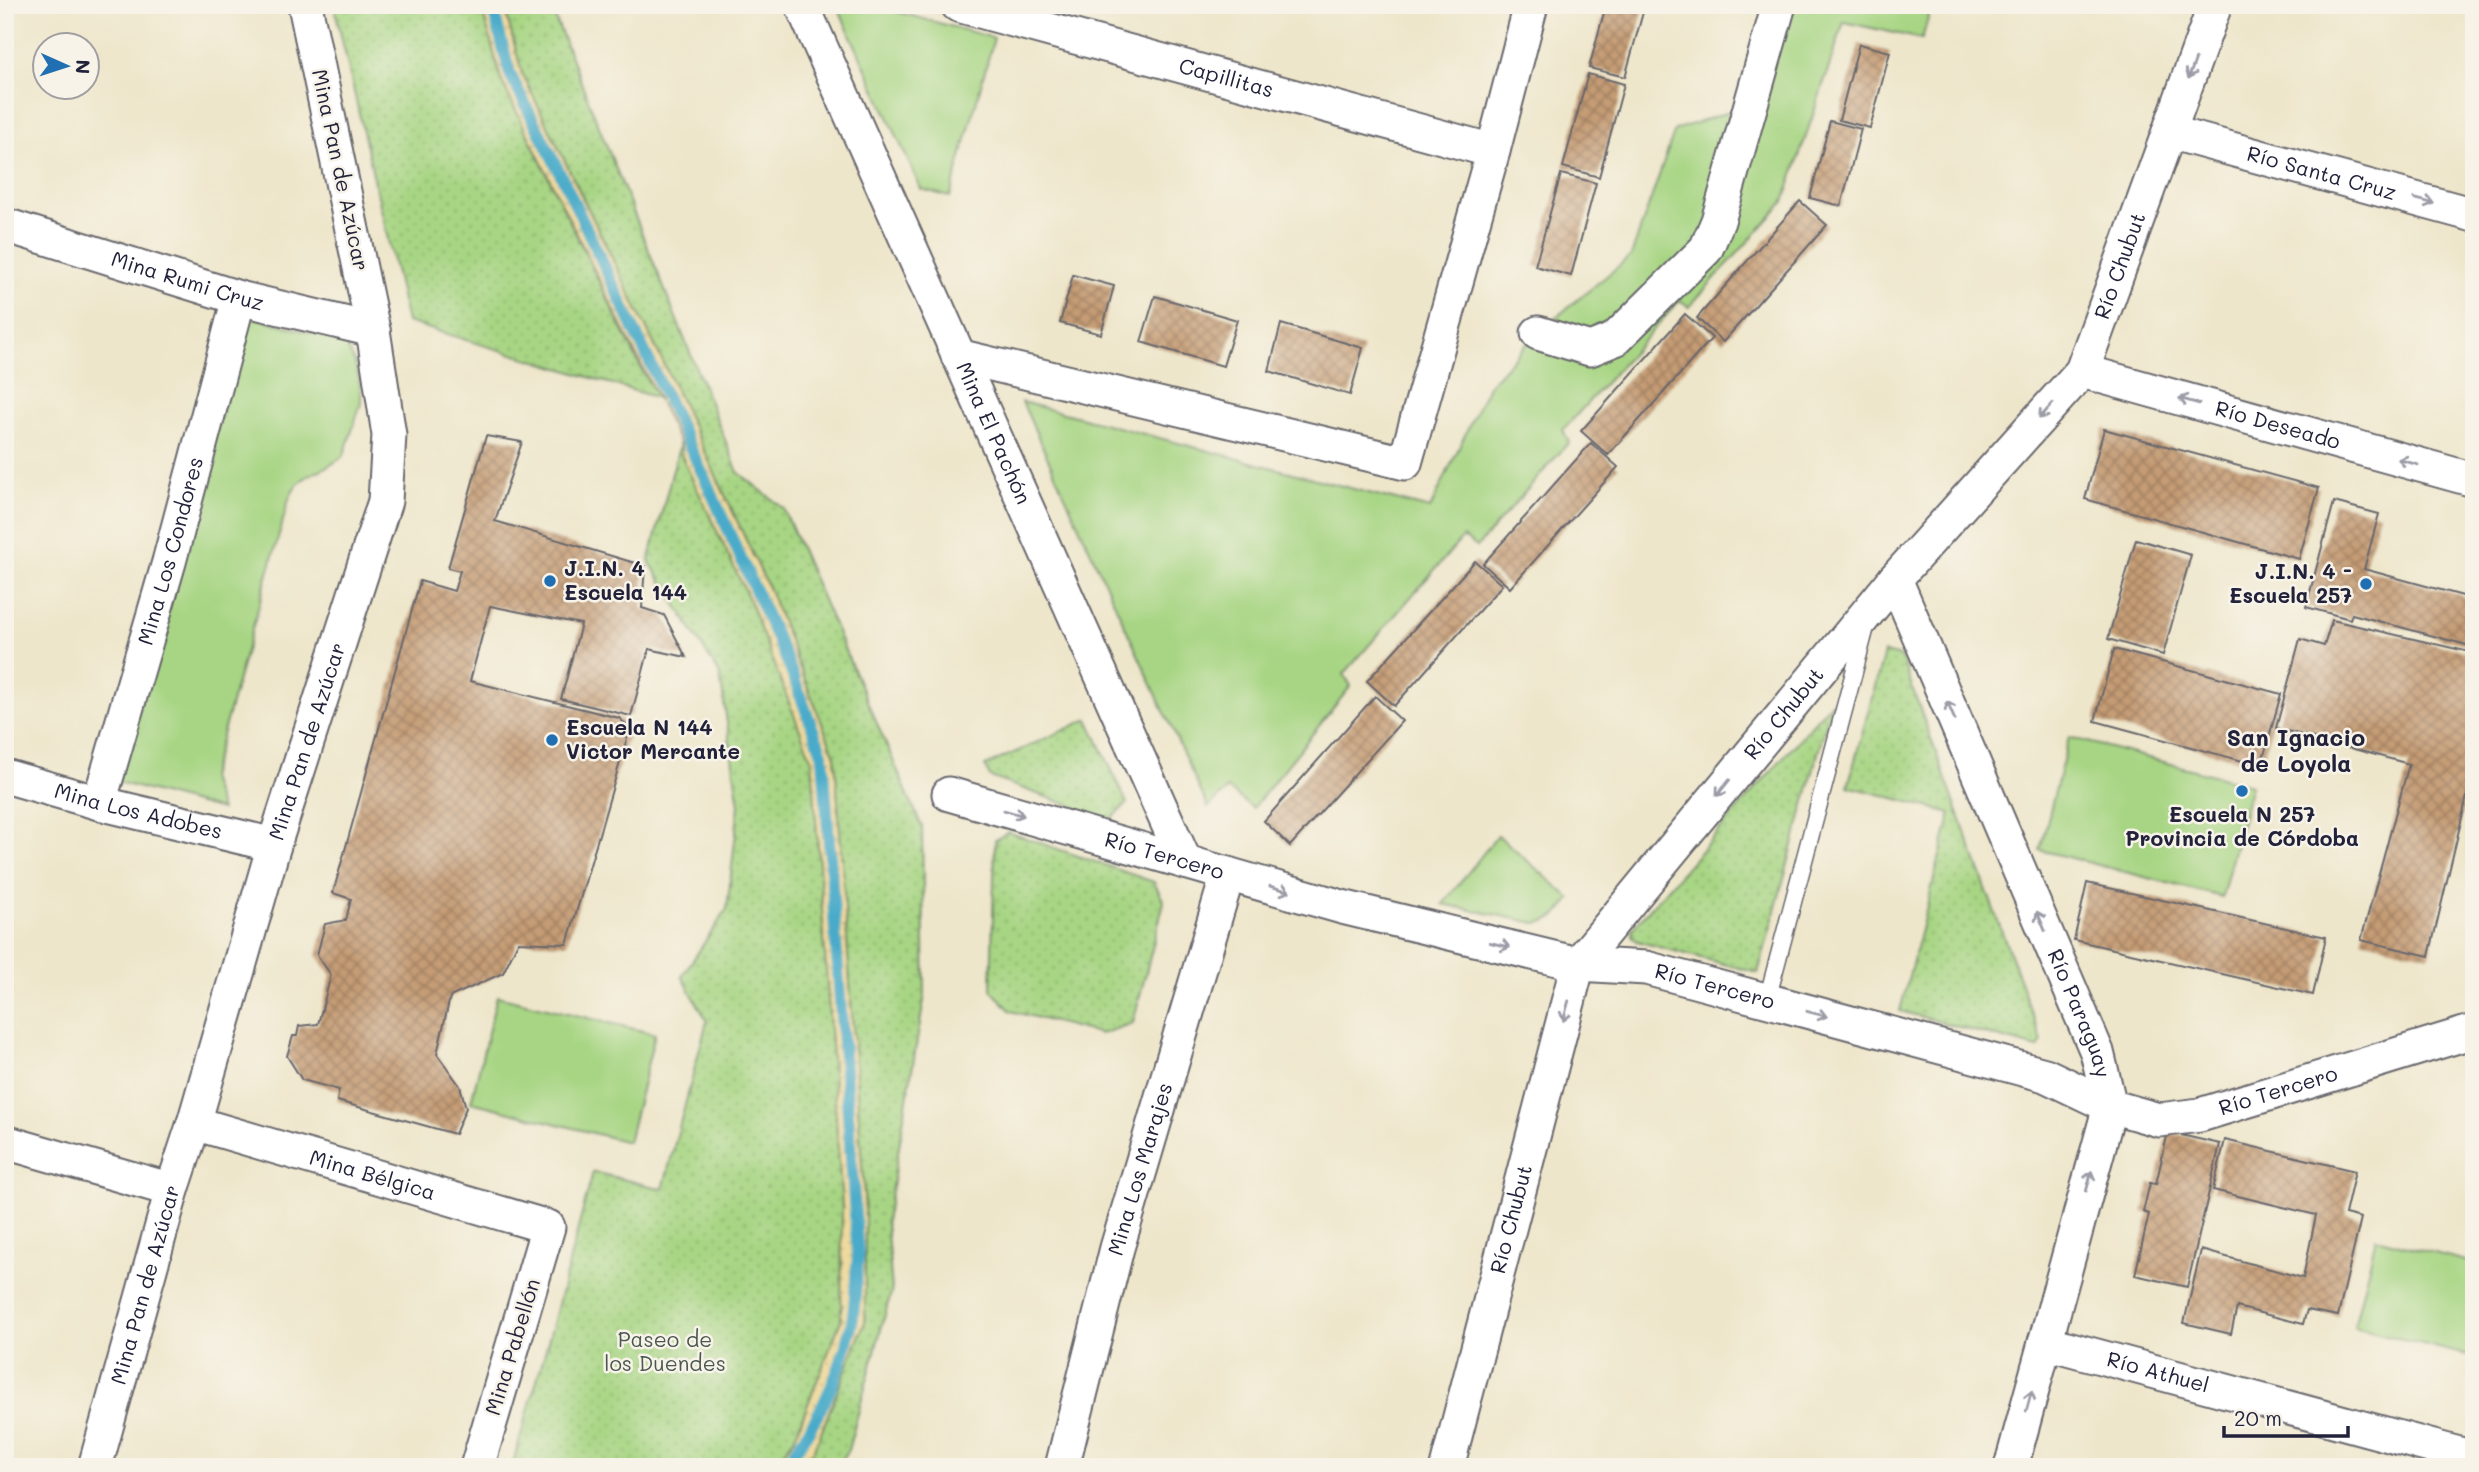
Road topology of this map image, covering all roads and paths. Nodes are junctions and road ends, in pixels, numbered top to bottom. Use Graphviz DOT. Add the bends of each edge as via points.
graph roads {
  1 [pos="305,5"];
  2 [pos="802,5"];
  3 [pos="958,5"];
  4 [pos="1531,5"];
  5 [pos="1779,5"];
  6 [pos="2215,5"];
  7 [pos="2169,132"];
  8 [pos="1493,151"];
  9 [pos="2474,215"];
  10 [pos="5,225"];
  11 [pos="239,298"];
  12 [pos="373,330"];
  13 [pos="1538,333"];
  14 [pos="958,356"];
  15 [pos="2082,371"];
  16 [pos="2474,480"];
  17 [pos="1895,579"];
  18 [pos="1871,608"];
  19 [pos="5,776"];
  20 [pos="948,794"];
  21 [pos="99,803"];
  22 [pos="274,845"];
  23 [pos="1185,862"];
  24 [pos="1228,874"];
  25 [pos="1578,964"];
  26 [pos="1767,1000"];
  27 [pos="2474,1031"];
  28 [pos="2109,1106"];
  29 [pos="194,1123"];
  30 [pos="5,1142"];
  31 [pos="172,1190"];
  32 [pos="548,1227"];
  33 [pos="2045,1342"];
  34 [pos="2474,1458"];
  35 [pos="95,1467"];
  36 [pos="477,1467"];
  37 [pos="1062,1467"];
  38 [pos="1447,1467"];
  39 [pos="2011,1467"];
  1 -- 12 [label="street, Mina Pan de Azúcar"];
  2 -- 14 [label="street, Mina El Pachón"];
  3 -- 8 [label="street, Capillitas"];
  4 -- 8 [label="street"];
  5 -- 13 [label="street" via="1706,249 1615,339 1590,349"];
  6 -- 7 [label="street, Río Chubut, one-way"];
  7 -- 9 [label="street, Río Santa Cruz, one-way"];
  7 -- 15 [label="street, Río Chubut"];
  8 -- 14 [label="street" via="1405,463"];
  10 -- 11 [label="street, Mina Rumi Cruz"];
  11 -- 12 [label="street, Mina Rumi Cruz"];
  11 -- 21 [label="street, Mina Los Condores"];
  12 -- 22 [label="street, Mina Pan de Azúcar" via="389,435 385,501"];
  14 -- 23 [label="street, Mina El Pachón"];
  16 -- 15 [label="street, Río Deseado, one-way"];
  15 -- 17 [label="street, Río Chubut, one-way"];
  17 -- 18 [label="street, Río Chubut"];
  28 -- 17 [label="street, Río Paraguay, one-way" via="2097,1052"];
  18 -- 25 [label="street, Río Chubut, one-way"];
  18 -- 26 [label="lane"];
  19 -- 21 [label="street, Mina Los Adobes"];
  20 -- 23 [label="street, Río Tercero, one-way"];
  21 -- 22 [label="street, Mina Los Adobes"];
  22 -- 29 [label="street, Mina Pan de Azúcar"];
  23 -- 24 [label="street, Río Tercero"];
  24 -- 25 [label="street, Río Tercero, one-way" via="1326,903"];
  24 -- 37 [label="street, Mina Los Marajes" via="1117,1248"];
  25 -- 26 [label="street, Río Tercero" via="1646,968"];
  25 -- 38 [label="street, Río Chubut, one-way"];
  26 -- 28 [label="street, Río Tercero, one-way" via="2045,1075"];
  27 -- 28 [label="street, Río Tercero" via="2200,1115 2159,1120"];
  33 -- 28 [label="street, Río Paraguay, one-way"];
  29 -- 31 [label="street, Mina Pan de Azúcar"];
  29 -- 32 [label="street, Mina Bélgica"];
  30 -- 31 [label="street"];
  31 -- 35 [label="street, Mina Pan de Azúcar"];
  32 -- 36 [label="street, Mina Pabellón"];
  33 -- 34 [label="street, Río Athuel"];
  39 -- 33 [label="street, Río Paraguay, one-way"];
}
